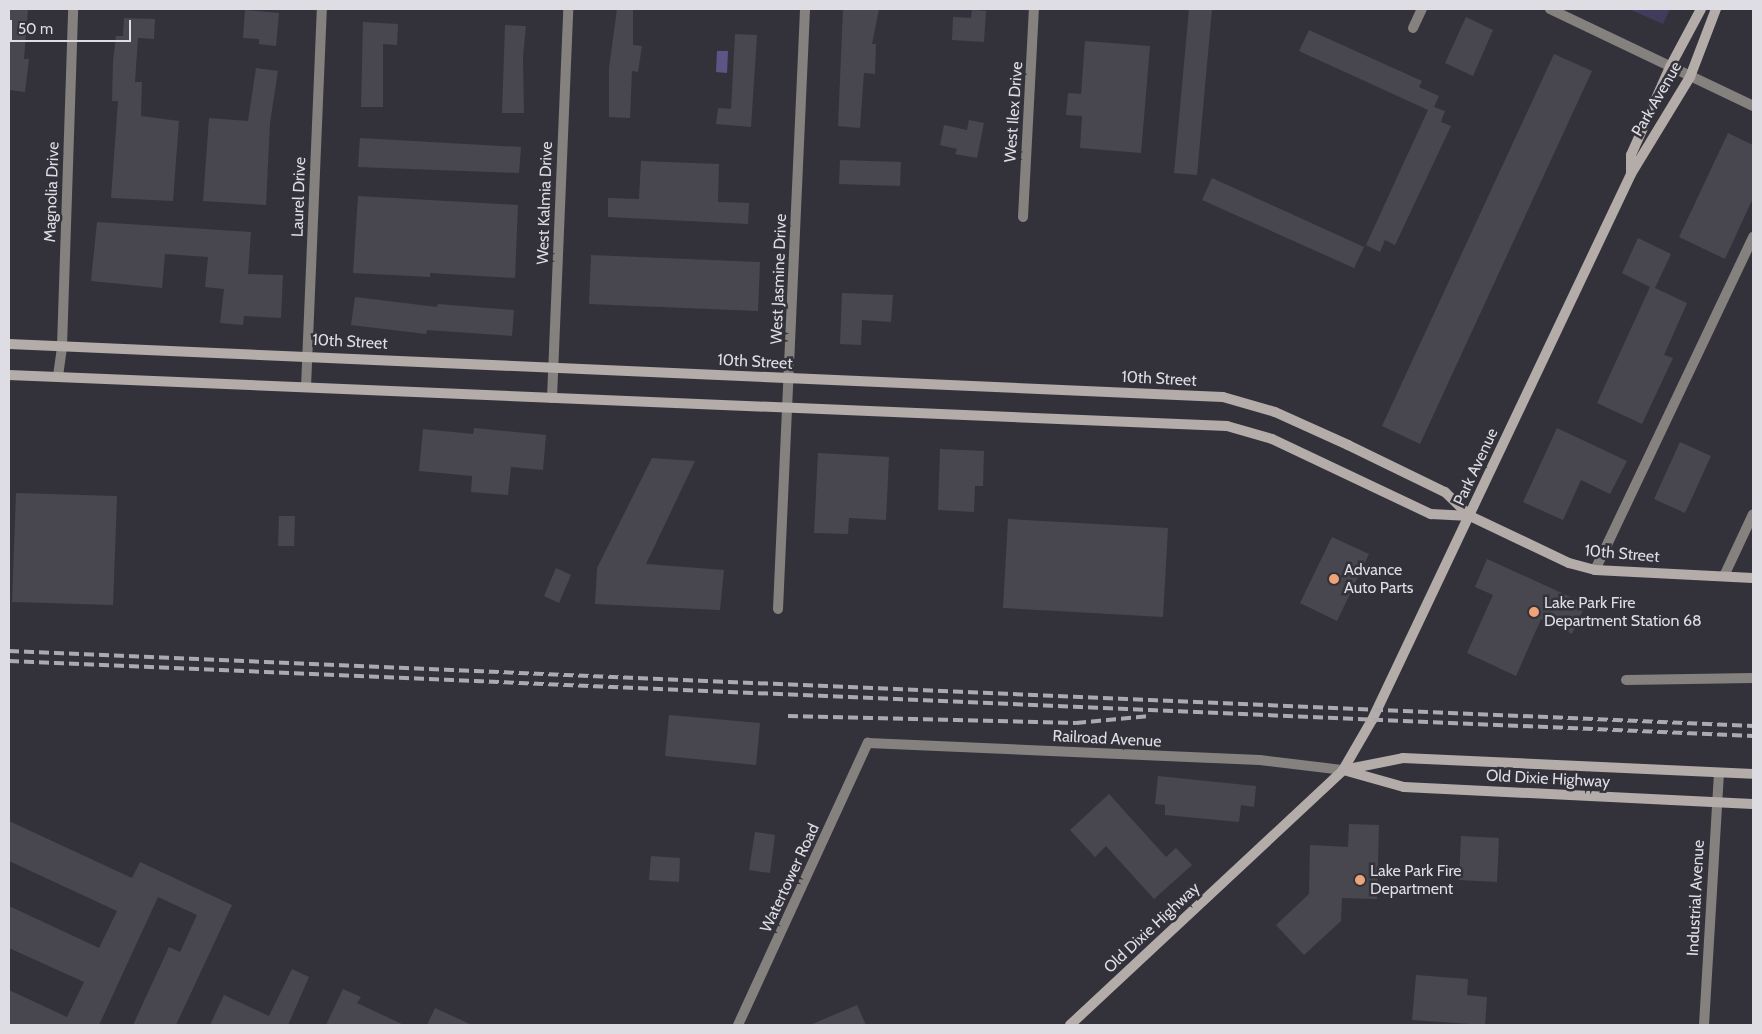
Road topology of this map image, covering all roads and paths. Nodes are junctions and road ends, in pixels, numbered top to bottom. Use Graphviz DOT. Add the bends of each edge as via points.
graph roads {
  1 [pos="73,9"];
  2 [pos="322,9"];
  3 [pos="568,9"];
  4 [pos="805,9"];
  5 [pos="1034,9"];
  6 [pos="1422,9"];
  7 [pos="1550,9"];
  8 [pos="1701,9"];
  9 [pos="1716,9"];
  10 [pos="1413,28"];
  11 [pos="1670,67"];
  12 [pos="1690,77"];
  13 [pos="1753,106"];
  14 [pos="1631,174"];
  15 [pos="1024,217"];
  16 [pos="1753,236"];
  17 [pos="9,344"];
  18 [pos="62,346"];
  19 [pos="309,356"];
  20 [pos="554,366"];
  21 [pos="9,374"];
  22 [pos="58,376"];
  23 [pos="790,379"];
  24 [pos="306,387"];
  25 [pos="552,398"];
  26 [pos="788,407"];
  27 [pos="1753,514"];
  28 [pos="1470,516"];
  29 [pos="1595,570"];
  30 [pos="1724,576"];
  31 [pos="1753,578"];
  32 [pos="778,609"];
  33 [pos="1753,678"];
  34 [pos="1626,680"];
  35 [pos="868,743"];
  36 [pos="1343,770"];
  37 [pos="1719,773"];
  38 [pos="1753,774"];
  39 [pos="1716,802"];
  40 [pos="1753,804"];
  41 [pos="738,1025"];
  42 [pos="1070,1025"];
  43 [pos="1704,1025"];
  1 -- 18 [label="street, Magnolia Drive"];
  2 -- 19 [label="street, Laurel Drive"];
  3 -- 20 [label="street, West Kalmia Drive"];
  4 -- 23 [label="street, West Jasmine Drive"];
  5 -- 15 [label="street, West Ilex Drive"];
  6 -- 10 [label="street"];
  7 -- 11 [label="street"];
  8 -- 11 [label="main road, Park Avenue"];
  9 -- 12 [label="main road, Park Avenue"];
  11 -- 12 [label="street"];
  11 -- 14 [label="main road, Park Avenue" via="1631,155"];
  12 -- 13 [label="street"];
  12 -- 14 [label="main road, Park Avenue"];
  14 -- 28 [label="main road, Park Avenue"];
  16 -- 29 [label="street" via="1604,544"];
  17 -- 18 [label="main road, 10th Street"];
  18 -- 19 [label="main road, 10th Street"];
  18 -- 22 [label="street, Magnolia Drive"];
  19 -- 20 [label="main road, 10th Street"];
  19 -- 24 [label="street, Laurel Drive"];
  20 -- 23 [label="main road, 10th Street"];
  20 -- 25 [label="street, West Kalmia Drive"];
  21 -- 22 [label="main road, 10th Street"];
  22 -- 24 [label="main road, 10th Street"];
  23 -- 26 [label="street, West Jasmine Drive"];
  23 -- 28 [label="main road, 10th Street" via="1223,397 1275,412 1445,492"];
  24 -- 25 [label="main road, 10th Street"];
  25 -- 26 [label="main road, 10th Street"];
  26 -- 28 [label="main road, 10th Street" via="1227,426 1272,439 1431,514"];
  26 -- 32 [label="street, West Jasmine Drive"];
  27 -- 30 [label="street"];
  28 -- 29 [label="main road, 10th Street" via="1569,563"];
  28 -- 36 [label="main road, Park Avenue" via="1372,720"];
  29 -- 30 [label="main road, 10th Street"];
  30 -- 31 [label="main road, 10th Street"];
  33 -- 34 [label="street"];
  35 -- 36 [label="street, Railroad Avenue" via="1260,760"];
  35 -- 41 [label="street, Watertower Road"];
  36 -- 37 [label="main road, Old Dixie Highway" via="1403,758"];
  36 -- 39 [label="main road, Old Dixie Highway" via="1404,787"];
  36 -- 42 [label="main road, Old Dixie Highway"];
  37 -- 38 [label="main road, Old Dixie Highway"];
  37 -- 39 [label="street, Industrial Avenue"];
  39 -- 40 [label="main road, Old Dixie Highway"];
  39 -- 43 [label="street, Industrial Avenue"];
}
